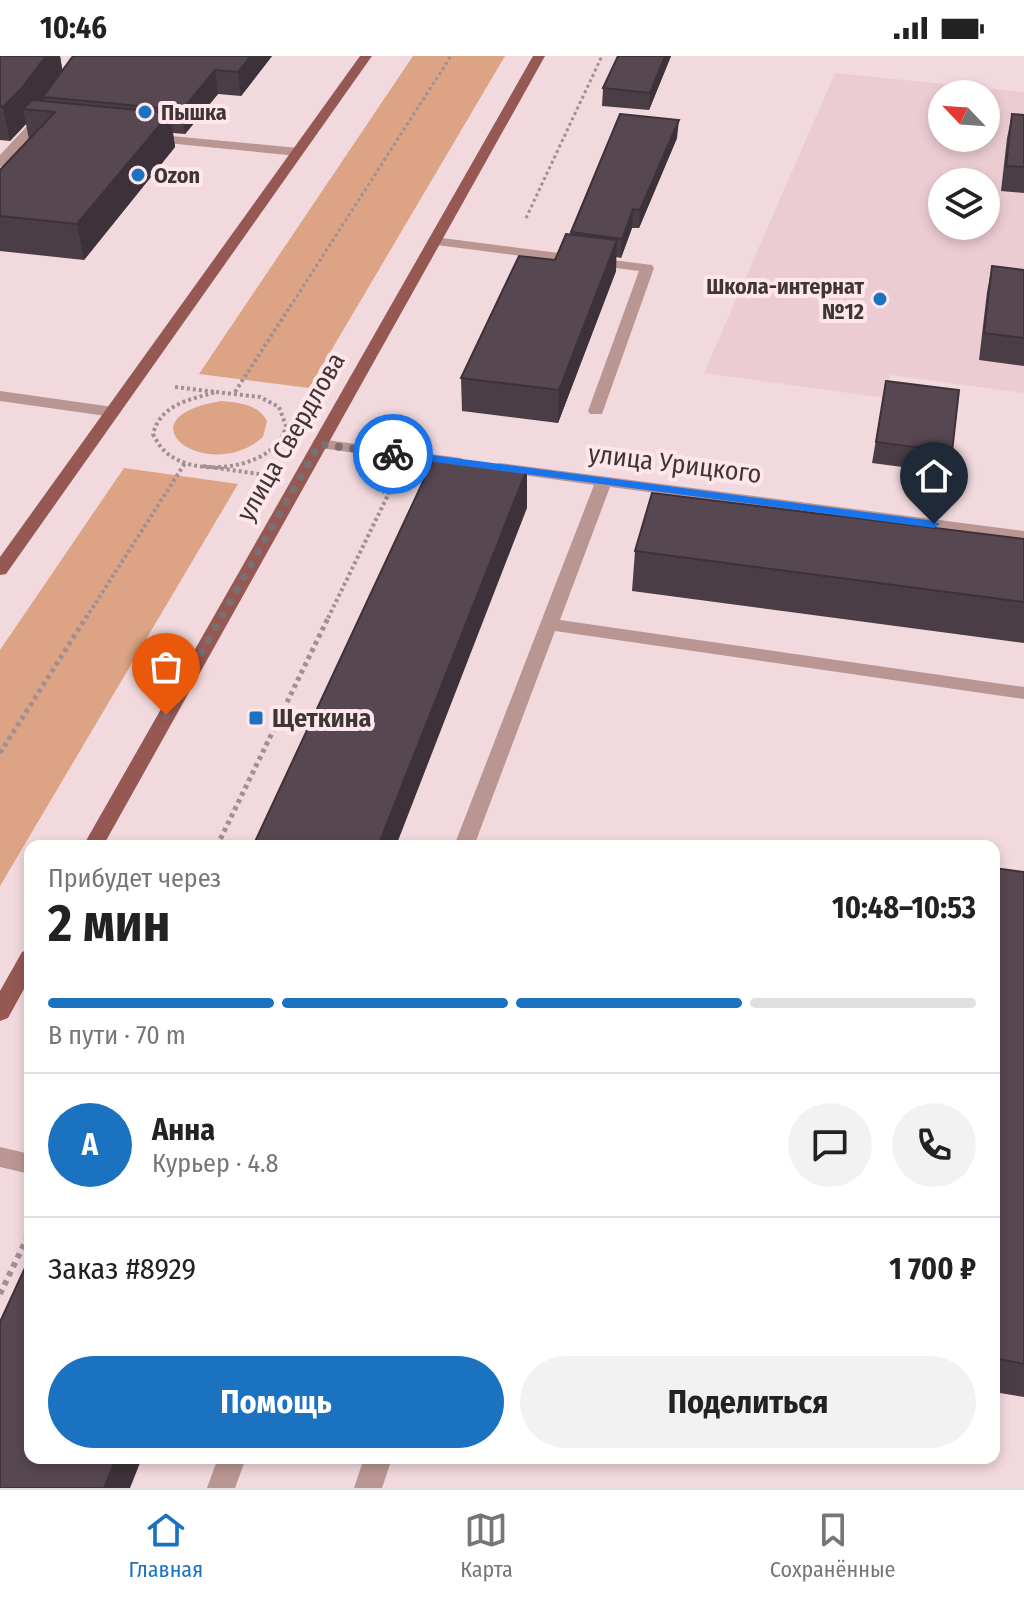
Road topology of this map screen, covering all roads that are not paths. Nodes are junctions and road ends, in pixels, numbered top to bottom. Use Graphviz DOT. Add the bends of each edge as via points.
graph roads {
  1 [pos="366,56"];
  2 [pos="539,56"];
  3 [pos="51,104"];
  4 [pos="34,127"];
  5 [pos="50,129"];
  6 [pos="143,138"];
  7 [pos="298,152"];
  8 [pos="0,163"];
  9 [pos="434,241"];
  10 [pos="0,396"];
  11 [pos="596,411"];
  12 [pos="113,412"];
  13 [pos="319,444"];
  14 [pos="604,481"];
  15 [pos="1024,536"];
  16 [pos="0,570"];
  17 [pos="551,625"];
  18 [pos="1024,693"];
  19 [pos="96,840"];
  20 [pos="466,840"];
  21 [pos="24,969"];
  22 [pos="0,1012"];
  23 [pos="0,1157"];
  24 [pos="24,1163"];
  25 [pos="230,1464"];
  26 [pos="376,1464"];
  27 [pos="221,1488"];
  28 [pos="368,1488"];
  1 -- 7 [label="main road"];
  2 -- 9 [label="main road, улица Свердлова"];
  3 -- 4 [label="street"];
  4 -- 5 [label="street"];
  4 -- 8 [label="street"];
  6 -- 7 [label="street"];
  7 -- 12 [label="main road"];
  9 -- 11 [label="street" via="647,268"];
  9 -- 13 [label="main road, улица Свердлова"];
  10 -- 12 [label="street"];
  12 -- 16 [label="main road"];
  13 -- 14 [label="street, улица Урицкого"];
  13 -- 19 [label="main road, улица Свердлова"];
  14 -- 15 [label="street, улица Урицкого"];
  14 -- 17 [label="street"];
  17 -- 18 [label="street"];
  17 -- 20 [label="street"];
  21 -- 22 [label="main road"];
  23 -- 24 [label="street"];
  25 -- 27 [label="street"];
  26 -- 28 [label="street"];
}
